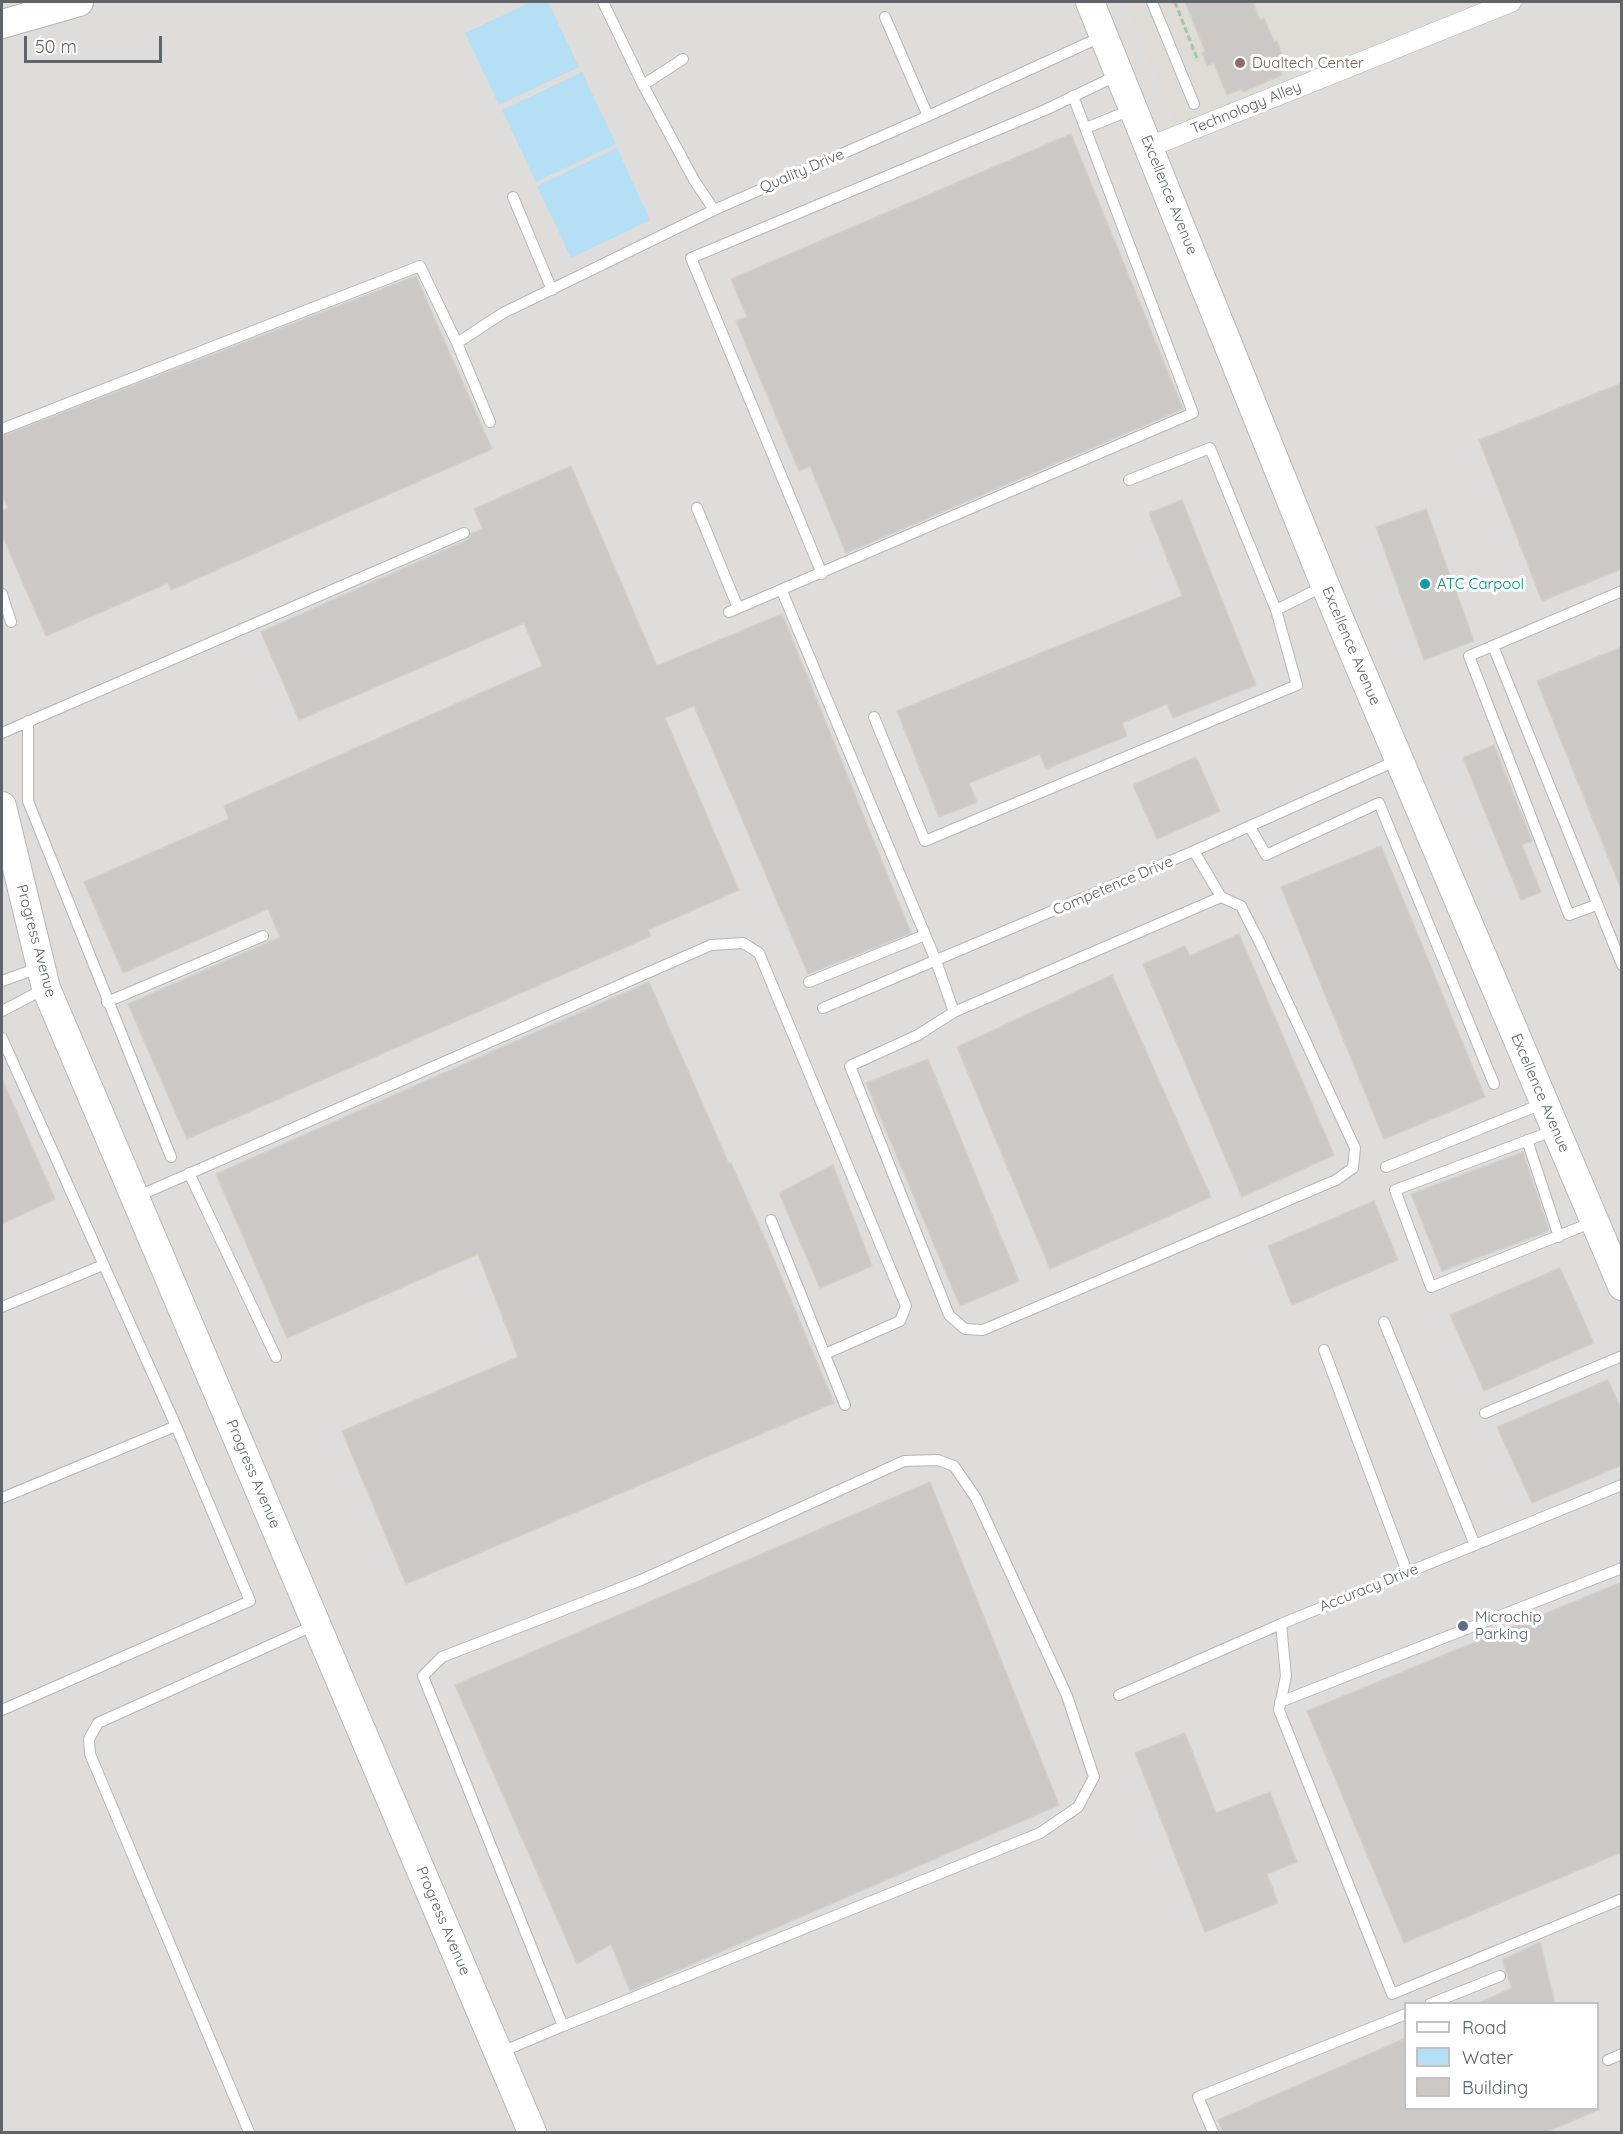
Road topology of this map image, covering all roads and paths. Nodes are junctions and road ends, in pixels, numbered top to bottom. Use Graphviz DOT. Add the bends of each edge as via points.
graph roads {
  1 [pos="79,2"];
  2 [pos="603,2"];
  3 [pos="1090,2"];
  4 [pos="1152,2"];
  5 [pos="1175,2"];
  6 [pos="1510,2"];
  7 [pos="885,17"];
  8 [pos="2,24"];
  9 [pos="1103,36"];
  10 [pos="684,59"];
  11 [pos="1198,61"];
  12 [pos="1119,74"];
  13 [pos="643,85"];
  14 [pos="1073,96"];
  15 [pos="1194,104"];
  16 [pos="1134,109"];
  17 [pos="928,116"];
  18 [pos="1086,128"];
  19 [pos="1149,147"];
  20 [pos="513,197"];
  21 [pos="714,210"];
  22 [pos="552,290"];
  23 [pos="457,343"];
  24 [pos="490,422"];
  25 [pos="2,429"];
  26 [pos="1129,480"];
  27 [pos="697,508"];
  28 [pos="464,533"];
  29 [pos="822,574"];
  30 [pos="1325,585"];
  31 [pos="782,591"];
  32 [pos="1622,591"];
  33 [pos="2,594"];
  34 [pos="1276,610"];
  35 [pos="11,622"];
  36 [pos="1493,646"];
  37 [pos="874,717"];
  38 [pos="28,721"];
  39 [pos="2,732"];
  40 [pos="1400,759"];
  41 [pos="2,806"];
  42 [pos="1250,827"];
  43 [pos="1194,852"];
  44 [pos="1221,897"];
  45 [pos="1596,905"];
  46 [pos="925,935"];
  47 [pos="263,936"];
  48 [pos="936,961"];
  49 [pos="1622,965"];
  50 [pos="43,977"];
  51 [pos="2,981"];
  52 [pos="809,982"];
  53 [pos="107,1002"];
  54 [pos="823,1008"];
  55 [pos="2,1011"];
  56 [pos="954,1012"];
  57 [pos="2,1038"];
  58 [pos="1494,1084"];
  59 [pos="1544,1103"];
  60 [pos="1555,1130"];
  61 [pos="1527,1140"];
  62 [pos="171,1157"];
  63 [pos="1386,1167"];
  64 [pos="189,1173"];
  65 [pos="136,1197"];
  66 [pos="771,1220"];
  67 [pos="1596,1221"];
  68 [pos="1559,1237"];
  69 [pos="103,1265"];
  70 [pos="1622,1286"];
  71 [pos="2,1307"];
  72 [pos="1384,1322"];
  73 [pos="1324,1350"];
  74 [pos="825,1354"];
  75 [pos="1622,1356"];
  76 [pos="276,1357"];
  77 [pos="845,1405"];
  78 [pos="1485,1413"];
  79 [pos="176,1426"];
  80 [pos="1622,1485"];
  81 [pos="2,1498"];
  82 [pos="1475,1545"];
  83 [pos="1622,1568"];
  84 [pos="1407,1572"];
  85 [pos="316,1624"];
  86 [pos="1281,1624"];
  87 [pos="1119,1695"];
  88 [pos="1281,1702"];
  89 [pos="2,1710"];
  90 [pos="1622,1899"];
  91 [pos="1500,1976"];
  92 [pos="1435,2002"];
  93 [pos="1404,2015"];
  94 [pos="563,2026"];
  95 [pos="499,2054"];
  96 [pos="1622,2054"];
  97 [pos="1608,2060"];
  98 [pos="249,2133"];
  99 [pos="532,2133"];
  100 [pos="1212,2133"];
  1 -- 8 [label="street"];
  2 -- 13 [label="lane"];
  3 -- 9 [label="street, Excellence Avenue"];
  4 -- 15 [label="lane"];
  5 -- 11 [label="path"];
  6 -- 19 [label="street, Technology Alley"];
  7 -- 17 [label="lane"];
  9 -- 12 [label="street, Excellence Avenue"];
  9 -- 17 [label="lane, Quality Drive"];
  10 -- 13 [label="lane"];
  12 -- 14 [label="lane"];
  12 -- 16 [label="street, Excellence Avenue"];
  13 -- 21 [label="lane"];
  14 -- 18 [label="lane"];
  14 -- 29 [label="lane" via="692,258"];
  16 -- 18 [label="lane"];
  16 -- 19 [label="street, Excellence Avenue"];
  17 -- 21 [label="lane, Quality Drive"];
  18 -- 29 [label="lane" via="1192,413"];
  19 -- 30 [label="street, Excellence Avenue"];
  20 -- 22 [label="lane"];
  21 -- 22 [label="lane, Quality Drive"];
  22 -- 23 [label="lane, Quality Drive" via="503,313"];
  23 -- 24 [label="lane"];
  23 -- 25 [label="lane" via="420,266"];
  26 -- 34 [label="lane" via="1210,448"];
  27 -- 31 [label="lane" via="734,610"];
  28 -- 38 [label="lane"];
  29 -- 31 [label="lane"];
  30 -- 34 [label="lane"];
  30 -- 40 [label="street, Excellence Avenue"];
  31 -- 46 [label="lane"];
  32 -- 36 [label="lane"];
  33 -- 35 [label="lane"];
  34 -- 37 [label="lane" via="1297,685 925,841"];
  36 -- 45 [label="lane"];
  36 -- 45 [label="lane" via="1469,656 1569,915"];
  38 -- 39 [label="lane"];
  38 -- 53 [label="lane" via="28,801"];
  40 -- 42 [label="lane, Competence Drive"];
  40 -- 59 [label="street, Excellence Avenue"];
  41 -- 50 [label="street, Progress Avenue"];
  42 -- 43 [label="lane, Competence Drive"];
  42 -- 58 [label="lane" via="1266,855 1378,803"];
  43 -- 44 [label="lane"];
  43 -- 48 [label="lane, Competence Drive"];
  44 -- 56 [label="lane"];
  44 -- 56 [label="lane" via="1241,906 1261,945 1355,1148 1353,1168 1336,1180 982,1330 965,1329 949,1315 850,1066 918,1035"];
  45 -- 49 [label="lane"];
  46 -- 48 [label="lane"];
  46 -- 52 [label="lane"];
  47 -- 53 [label="lane"];
  48 -- 54 [label="lane, Competence Drive"];
  48 -- 56 [label="lane"];
  50 -- 51 [label="lane"];
  50 -- 55 [label="lane"];
  50 -- 65 [label="street, Progress Avenue"];
  53 -- 62 [label="lane"];
  57 -- 69 [label="lane"];
  59 -- 60 [label="street, Excellence Avenue"];
  59 -- 63 [label="lane"];
  60 -- 61 [label="lane"];
  60 -- 67 [label="street, Excellence Avenue"];
  61 -- 68 [label="lane"];
  61 -- 68 [label="lane" via="1395,1190 1431,1287"];
  64 -- 65 [label="lane"];
  64 -- 74 [label="lane" via="711,945 743,943 759,953 906,1306 900,1321"];
  64 -- 76 [label="lane"];
  65 -- 85 [label="street, Progress Avenue"];
  66 -- 74 [label="lane"];
  67 -- 68 [label="lane"];
  67 -- 70 [label="street, Excellence Avenue"];
  69 -- 71 [label="lane"];
  69 -- 79 [label="lane"];
  72 -- 82 [label="lane"];
  73 -- 84 [label="lane"];
  74 -- 77 [label="lane"];
  75 -- 78 [label="lane"];
  79 -- 81 [label="lane"];
  79 -- 89 [label="lane" via="250,1601"];
  80 -- 82 [label="lane, Accuracy Drive"];
  82 -- 84 [label="lane, Accuracy Drive"];
  83 -- 88 [label="lane"];
  84 -- 86 [label="lane, Accuracy Drive"];
  85 -- 95 [label="street, Progress Avenue"];
  85 -- 98 [label="lane" via="98,1723 89,1738 90,1754"];
  86 -- 87 [label="lane, Accuracy Drive"];
  86 -- 88 [label="lane" via="1286,1676"];
  88 -- 90 [label="lane" via="1279,1710 1392,1994"];
  91 -- 92 [label="lane"];
  93 -- 100 [label="lane" via="1198,2097"];
  94 -- 94 [label="lane" via="1040,1833 1078,1807 1094,1777 1067,1696 976,1498 954,1466 938,1461 904,1461 641,1580 442,1656 423,1676"];
  94 -- 95 [label="lane"];
  95 -- 99 [label="street, Progress Avenue"];
  96 -- 97 [label="lane"];
}
